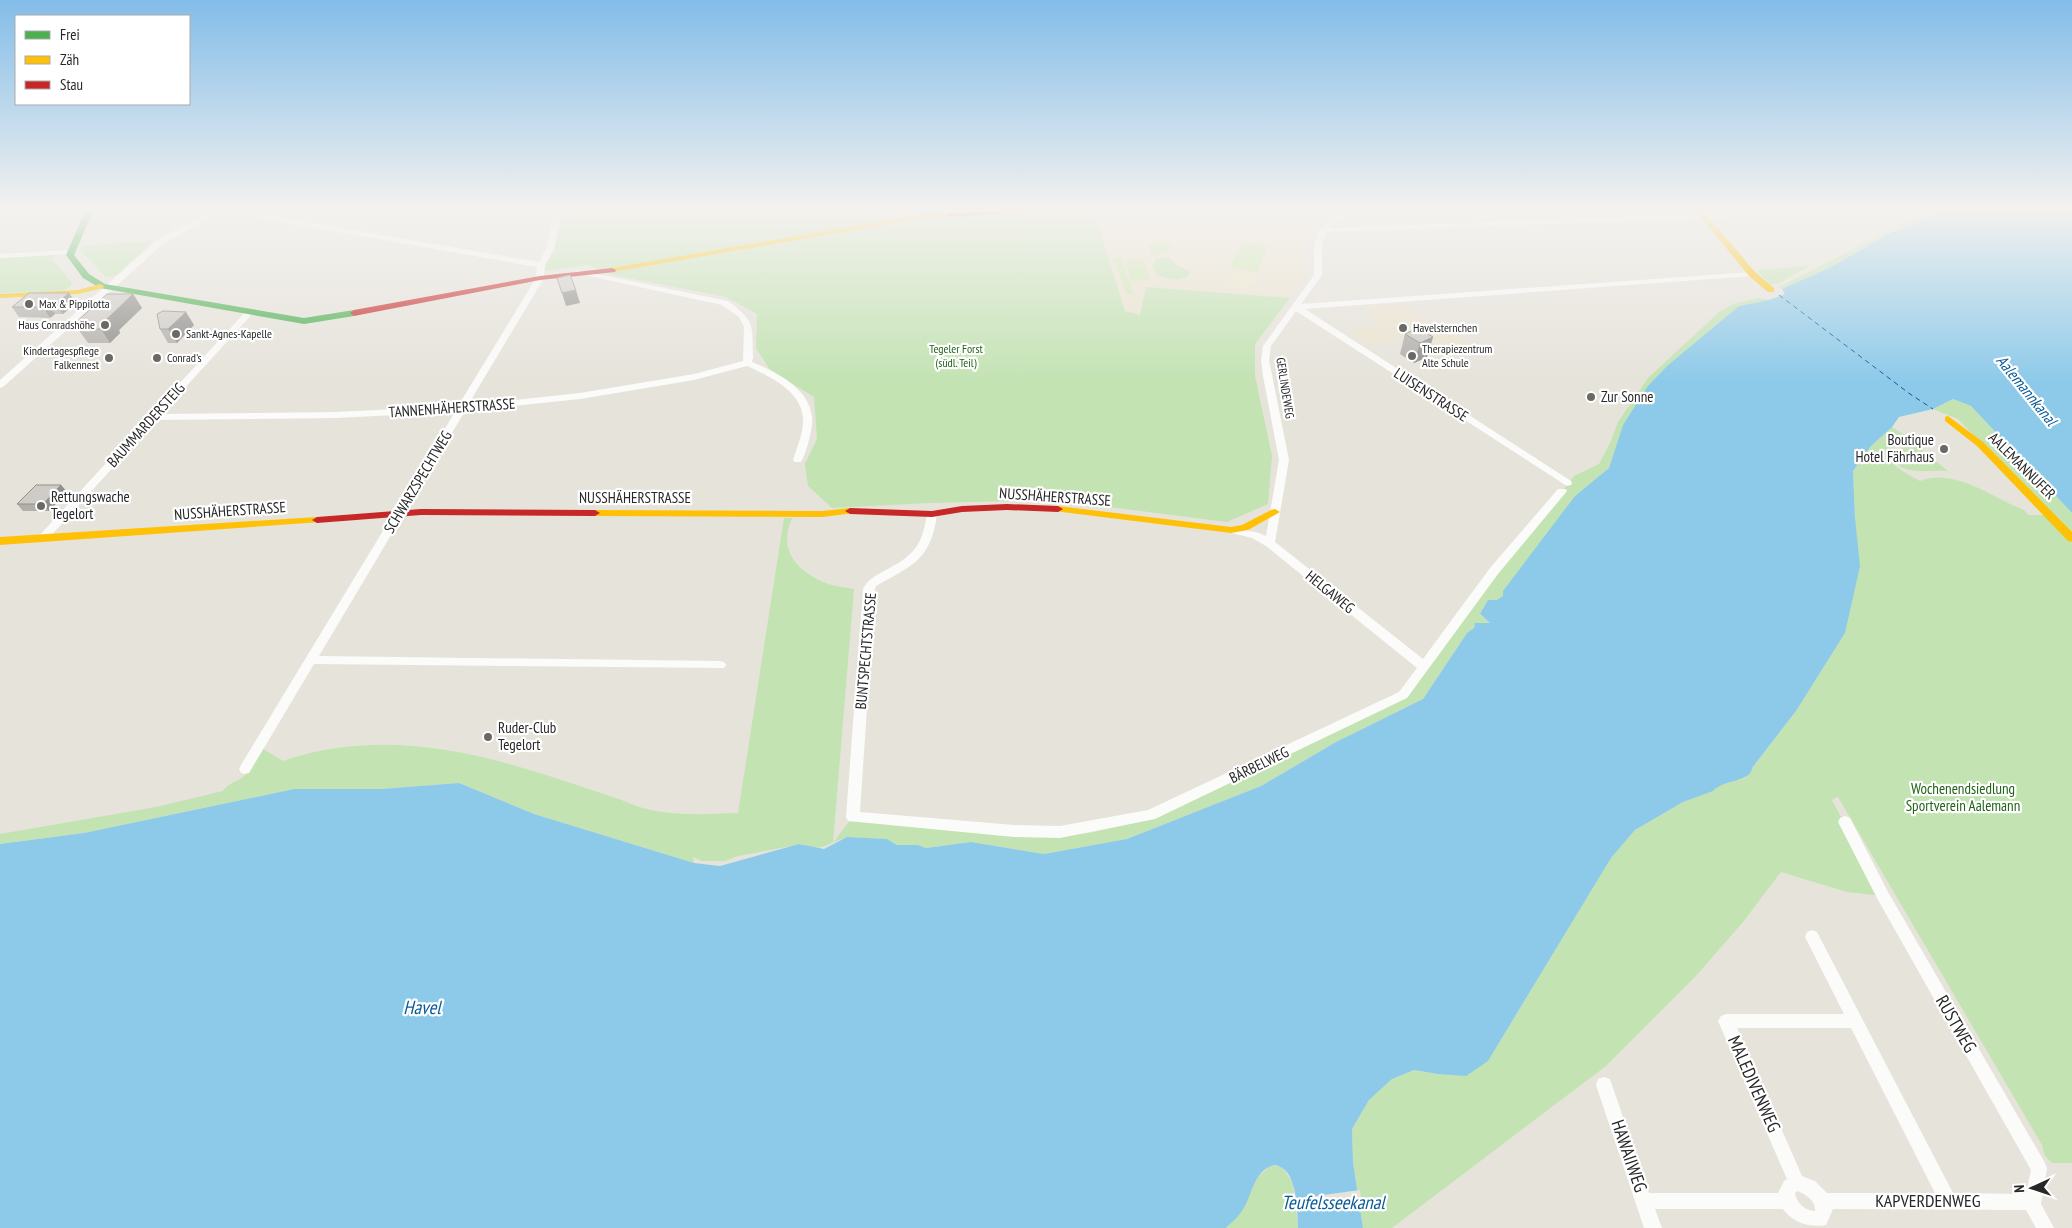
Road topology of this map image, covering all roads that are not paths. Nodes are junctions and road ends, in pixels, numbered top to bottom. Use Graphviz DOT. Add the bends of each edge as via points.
graph roads {
  1 [pos="78,266"];
  2 [pos="130,266"];
  3 [pos="541,266"];
  4 [pos="603,266"];
  5 [pos="631,266"];
  6 [pos="1318,266"];
  7 [pos="1746,266"];
  8 [pos="580,272"];
  9 [pos="1752,274"];
  10 [pos="540,278"];
  11 [pos="105,287"];
  12 [pos="1771,290"];
  13 [pos="0,296"];
  14 [pos="1296,307"];
  15 [pos="250,312"];
  16 [pos="747,363"];
  17 [pos="0,385"];
  18 [pos="462,408"];
  19 [pos="153,417"];
  20 [pos="1948,418"];
  21 [pos="798,460"];
  22 [pos="1565,487"];
  23 [pos="400,514"];
  24 [pos="932,514"];
  25 [pos="1271,515"];
  26 [pos="1231,530"];
  27 [pos="43,537"];
  28 [pos="2072,538"];
  29 [pos="0,541"];
  30 [pos="1270,543"];
  31 [pos="311,660"];
  32 [pos="720,665"];
  33 [pos="1424,667"];
  34 [pos="245,769"];
  35 [pos="853,817"];
  36 [pos="1845,822"];
  37 [pos="1812,937"];
  38 [pos="1855,1021"];
  39 [pos="1604,1085"];
  40 [pos="1797,1183"];
  41 [pos="1644,1201"];
  42 [pos="1788,1201"];
  43 [pos="1823,1201"];
  44 [pos="1948,1201"];
  45 [pos="2033,1202"];
  46 [pos="1815,1224"];
  47 [pos="1654,1228"];
  48 [pos="2045,1228"];
  1 -- 11 [label="street" via="92,281"];
  2 -- 11 [label="street"];
  3 -- 10 [label="street"];
  4 -- 8 [label="street"];
  5 -- 8 [label="street"];
  6 -- 14 [label="street, GERLINDEWEG" via="1318,275"];
  7 -- 9 [label="street"];
  8 -- 10 [label="street"];
  8 -- 16 [label="street" via="705,297 730,306 744,316 748,327"];
  9 -- 12 [label="street"];
  9 -- 14 [label="street"];
  10 -- 15 [label="street" via="313,321"];
  10 -- 18 [label="street, SCHWARZSPECHTWEG"];
  11 -- 13 [label="street" via="78,292"];
  11 -- 15 [label="street"];
  11 -- 17 [label="street"];
  14 -- 22 [label="street, LUISENSTRASSE"];
  14 -- 25 [label="street, GERLINDEWEG" via="1270,340 1265,360 1284,460"];
  15 -- 19 [label="street, BAUMMARDERSTEIG"];
  16 -- 18 [label="street, TANNENHÄHERSTRASSE" via="697,376 607,392"];
  16 -- 21 [label="street" via="787,384 804,405 808,420"];
  18 -- 19 [label="street, TANNENHÄHERSTRASSE" via="322,416"];
  18 -- 23 [label="street, SCHWARZSPECHTWEG"];
  19 -- 27 [label="street, BAUMMARDERSTEIG"];
  20 -- 28 [label="street, AALEMANNUFER" via="1980,444"];
  22 -- 33 [label="street, BÄRBELWEG" via="1496,568"];
  23 -- 24 [label="street, NUSSHÄHERSTRASSE" via="822,514 838,511"];
  23 -- 27 [label="street, NUSSHÄHERSTRASSE"];
  23 -- 31 [label="street, SCHWARZSPECHTWEG"];
  24 -- 26 [label="street, NUSSHÄHERSTRASSE" via="982,508 1050,508"];
  24 -- 35 [label="street, BUNTSPECHTSTRASSE" via="928,539 918,555 872,583 869,589"];
  25 -- 26 [label="street, NUSSHÄHERSTRASSE" via="1244,528"];
  25 -- 30 [label="street, GERLINDEWEG"];
  26 -- 30 [label="street, HELGAWEG" via="1254,534"];
  27 -- 29 [label="street, NUSSHÄHERSTRASSE"];
  30 -- 33 [label="street, HELGAWEG"];
  31 -- 32 [label="street"];
  31 -- 34 [label="street, SCHWARZSPECHTWEG"];
  33 -- 35 [label="street, BÄRBELWEG" via="1403,695 1150,816 1060,832"];
  36 -- 45 [label="street, RUSTWEG" via="1882,896 2039,1169"];
  37 -- 38 [label="street"];
  38 -- 40 [label="street, MALEDIVENWEG" via="1726,1021"];
  38 -- 44 [label="street"];
  39 -- 41 [label="street, HAWAIIWEG"];
  40 -- 42 [label="street" via="1788,1188"];
  40 -- 43 [label="street" via="1812,1188"];
  41 -- 42 [label="street"];
  41 -- 47 [label="street, HAWAIIWEG"];
  42 -- 46 [label="street" via="1799,1215"];
  43 -- 44 [label="street, KAPVERDENWEG"];
  43 -- 46 [label="street" via="1824,1214"];
  44 -- 45 [label="street, KAPVERDENWEG"];
  45 -- 48 [label="street"];
}
